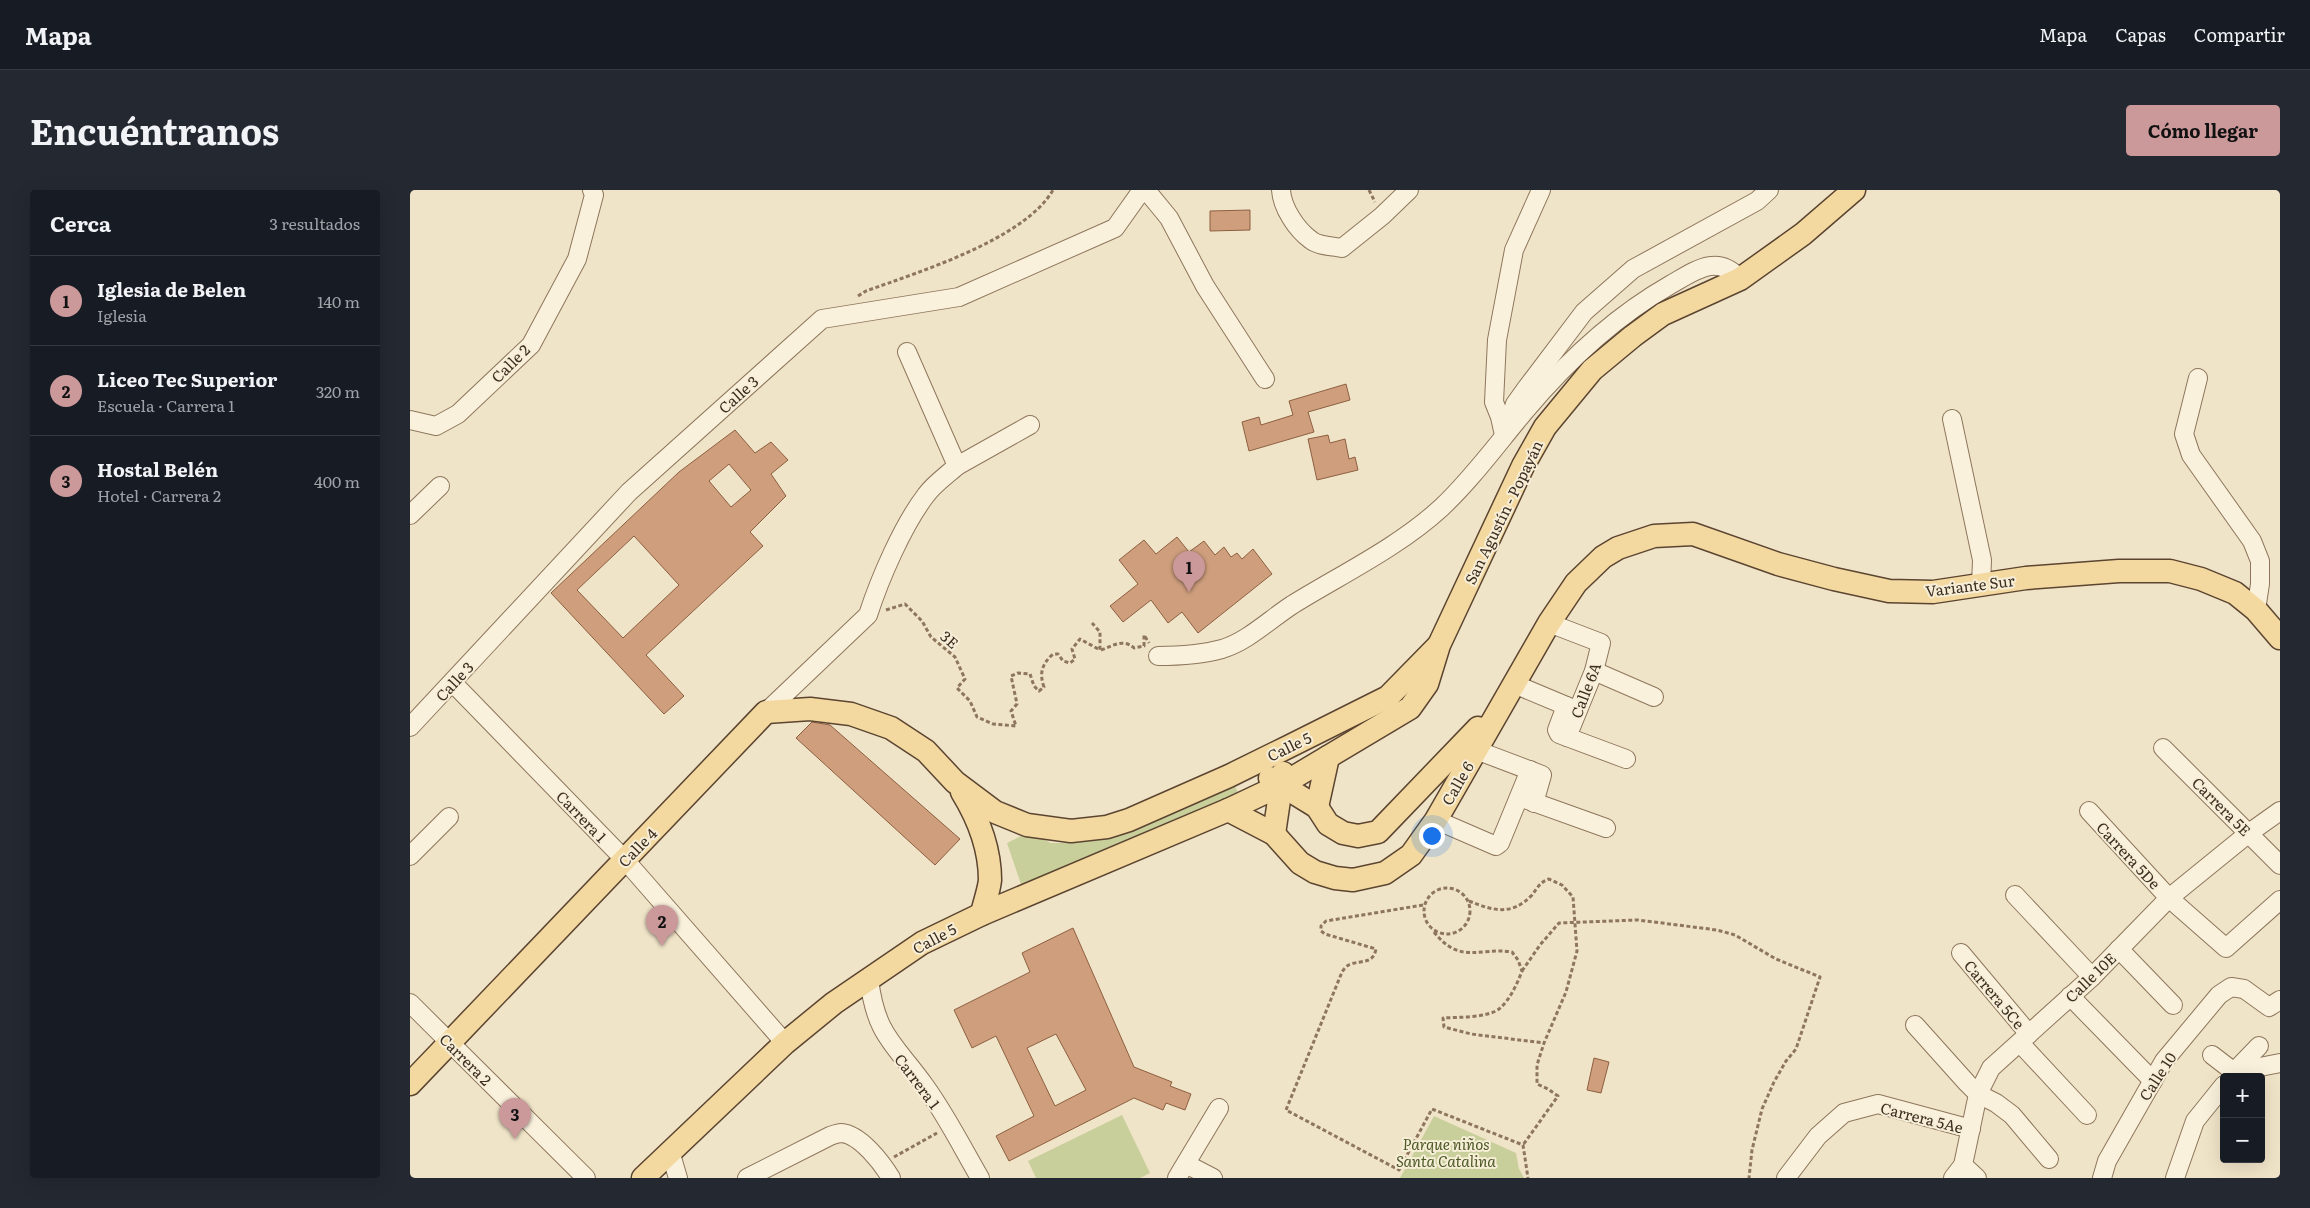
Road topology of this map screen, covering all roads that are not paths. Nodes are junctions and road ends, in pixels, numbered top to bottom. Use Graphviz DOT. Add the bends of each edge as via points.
graph roads {
  1 [pos="592,190"];
  2 [pos="1142,190"];
  3 [pos="1146,190"];
  4 [pos="1280,190"];
  5 [pos="1409,190"];
  6 [pos="1541,190"];
  7 [pos="1769,190"];
  8 [pos="1854,190"];
  9 [pos="1740,279"];
  10 [pos="907,352"];
  11 [pos="2198,378"];
  12 [pos="1265,379"];
  13 [pos="1952,419"];
  14 [pos="410,420"];
  15 [pos="1030,425"];
  16 [pos="1504,437"];
  17 [pos="957,466"];
  18 [pos="440,486"];
  19 [pos="410,515"];
  20 [pos="1618,548"];
  21 [pos="1981,584"];
  22 [pos="2256,610"];
  23 [pos="1549,623"];
  24 [pos="2280,638"];
  25 [pos="1440,645"];
  26 [pos="1158,656"];
  27 [pos="1594,670"];
  28 [pos="453,682"];
  29 [pos="1510,692"];
  30 [pos="1654,697"];
  31 [pos="1571,708"];
  32 [pos="766,712"];
  33 [pos="410,727"];
  34 [pos="1288,747"];
  35 [pos="2163,748"];
  36 [pos="1476,750"];
  37 [pos="1328,758"];
  38 [pos="1626,759"];
  39 [pos="1248,765"];
  40 [pos="955,782"];
  41 [pos="1281,785"];
  42 [pos="1527,800"];
  43 [pos="1317,806"];
  44 [pos="1228,810"];
  45 [pos="2089,811"];
  46 [pos="2280,811"];
  47 [pos="449,817"];
  48 [pos="1436,820"];
  49 [pos="1606,828"];
  50 [pos="2250,832"];
  51 [pos="1274,834"];
  52 [pos="410,856"];
  53 [pos="625,860"];
  54 [pos="2280,865"];
  55 [pos="2015,895"];
  56 [pos="2169,898"];
  57 [pos="2280,900"];
  58 [pos="982,914"];
  59 [pos="2119,949"];
  60 [pos="1961,953"];
  61 [pos="2092,977"];
  62 [pos="869,979"];
  63 [pos="2070,996"];
  64 [pos="2280,1000"];
  65 [pos="410,1004"];
  66 [pos="2173,1005"];
  67 [pos="1915,1025"];
  68 [pos="2024,1038"];
  69 [pos="449,1043"];
  70 [pos="785,1043"];
  71 [pos="2259,1046"];
  72 [pos="2212,1055"];
  73 [pos="2280,1064"];
  74 [pos="2225,1073"];
  75 [pos="2234,1073"];
  76 [pos="2247,1073"];
  77 [pos="2153,1081"];
  78 [pos="410,1084"];
  79 [pos="2220,1089"];
  80 [pos="1978,1094"];
  81 [pos="1220,1108"];
  82 [pos="2087,1115"];
  83 [pos="1971,1129"];
  84 [pos="670,1151"];
  85 [pos="2049,1158"];
  86 [pos="886,1171"];
  87 [pos="1182,1171"];
  88 [pos="1958,1172"];
  89 [pos="586,1178"];
  90 [pos="643,1178"];
  91 [pos="678,1178"];
  92 [pos="747,1178"];
  93 [pos="980,1178"];
  94 [pos="1212,1178"];
  95 [pos="1789,1178"];
  96 [pos="1977,1178"];
  97 [pos="2102,1178"];
  98 [pos="2175,1178"];
  1 -- 14 [label="street, Calle 2" via="594,195 576,259 531,345 458,414 436,426"];
  2 -- 28 [label="street, Calle 3" via="1115,228 959,297 822,319 629,492"];
  3 -- 12 [label="street" via="1168,218 1205,286"];
  4 -- 5 [label="street" via="1295,223 1312,241 1342,248"];
  6 -- 16 [label="street" via="1514,250 1497,340 1494,402"];
  7 -- 16 [label="street" via="1757,201 1633,269 1584,312 1515,404"];
  8 -- 9 [label="main road, San Agustín - Popayán" via="1803,234"];
  9 -- 16 [label="street" via="1726,267 1713,264 1647,298 1603,331 1572,361"];
  9 -- 25 [label="main road, San Agustín - Popayán" via="1663,314 1633,336 1592,370 1545,427 1523,466"];
  10 -- 17 [label="street"];
  11 -- 22 [label="street" via="2184,434 2191,455 2252,541 2260,561"];
  13 -- 21 [label="street" via="1982,560"];
  15 -- 17 [label="street"];
  16 -- 26 [label="street" via="1441,508 1411,532 1247,637 1223,648 1189,656"];
  17 -- 32 [label="street, Calle 4" via="922,501 875,593 868,615"];
  18 -- 19 [label="street"];
  20 -- 21 [label="main road, Variante Sur" via="1654,536 1693,534 1778,564 1889,590 1933,592"];
  20 -- 23 [label="main road, Calle 6" via="1588,569"];
  21 -- 22 [label="main road, Variante Sur" via="2110,571 2170,571 2201,579 2235,594"];
  22 -- 24 [label="main road, Variante Sur"];
  23 -- 27 [label="street, Calle 6A" via="1600,643"];
  23 -- 29 [label="main road, Calle 6"];
  25 -- 34 [label="main road, Calle 5" via="1388,697"];
  25 -- 37 [label="main road, San Agustín - Popayán" via="1427,684 1410,708"];
  27 -- 30 [label="street"];
  27 -- 31 [label="street, Calle 6A"];
  28 -- 33 [label="street, Calle 3"];
  28 -- 53 [label="street, Carrera 1"];
  29 -- 31 [label="street"];
  29 -- 36 [label="main road, Calle 6"];
  29 -- 43 [label="main road, Calle 6" via="1378,832 1358,836 1344,833 1328,824"];
  31 -- 38 [label="street, Calle 6A" via="1562,735"];
  32 -- 40 [label="main road" via="810,709 851,714 891,728 926,751"];
  32 -- 53 [label="main road, Calle 4"];
  34 -- 39 [label="main road, Calle 5"];
  34 -- 41 [label="main road"];
  35 -- 50 [label="street, Carrera 5E"];
  36 -- 42 [label="street" via="1536,773"];
  36 -- 48 [label="main road, Calle 6"];
  37 -- 41 [label="main road, San Agustín - Popayán"];
  37 -- 43 [label="main road"];
  39 -- 40 [label="main road, Calle 5" via="1129,820 1107,827 1070,831 1027,825 995,812"];
  39 -- 41 [label="main road, Calle 6"];
  40 -- 58 [label="main road" via="974,812 986,845 990,881"];
  41 -- 43 [label="main road, Calle 6"];
  41 -- 44 [label="main road, Calle 5"];
  41 -- 51 [label="main road"];
  42 -- 48 [label="street" via="1496,846"];
  42 -- 49 [label="street"];
  44 -- 51 [label="main road, Calle 6"];
  44 -- 58 [label="main road, Calle 5"];
  45 -- 56 [label="street, Carrera 5De"];
  46 -- 50 [label="street, Calle 10E"];
  47 -- 52 [label="street"];
  48 -- 51 [label="main road, Calle 6" via="1411,855 1385,873 1353,880 1315,872 1300,863"];
  50 -- 54 [label="street, Carrera 5E"];
  50 -- 56 [label="street, Calle 10E"];
  53 -- 69 [label="main road, Calle 4"];
  53 -- 70 [label="street, Carrera 1"];
  55 -- 61 [label="street"];
  56 -- 57 [label="street, Carrera 5De" via="2226,948"];
  56 -- 59 [label="street, Calle 10E"];
  58 -- 62 [label="main road, Calle 5" via="922,943"];
  59 -- 61 [label="street, Calle 10E"];
  59 -- 66 [label="street"];
  60 -- 68 [label="street, Carrera 5Ce"];
  61 -- 63 [label="street, Calle 10E"];
  62 -- 70 [label="main road, Calle 5"];
  62 -- 93 [label="street, Carrera 1" via="872,1002 886,1038 924,1085"];
  63 -- 68 [label="street, Calle 10E"];
  63 -- 77 [label="street"];
  64 -- 77 [label="street, Calle 10" via="2269,1007 2244,989 2231,987 2219,995 2164,1061"];
  65 -- 69 [label="street, Carrera 2"];
  67 -- 80 [label="street"];
  68 -- 80 [label="street, Calle 10E" via="1992,1068"];
  68 -- 82 [label="street"];
  69 -- 78 [label="main road, Calle 4"];
  69 -- 89 [label="street, Carrera 2"];
  70 -- 84 [label="main road, Calle 5"];
  71 -- 75 [label="street"];
  72 -- 74 [label="street"];
  73 -- 76 [label="street"];
  77 -- 97 [label="street, Calle 10" via="2107,1161"];
  79 -- 98 [label="street" via="2195,1121"];
  80 -- 83 [label="street, Calle 10E"];
  80 -- 85 [label="street" via="2012,1115"];
  81 -- 87 [label="street"];
  83 -- 88 [label="street, Calle 10E"];
  83 -- 95 [label="street, Carrera 5Ae" via="1878,1104 1844,1113 1818,1136"];
  84 -- 90 [label="main road, Calle 5"];
  84 -- 91 [label="street"];
  86 -- 92 [label="street" via="856,1138 841,1133"];
  87 -- 94 [label="street"];
  88 -- 96 [label="street"];
}
